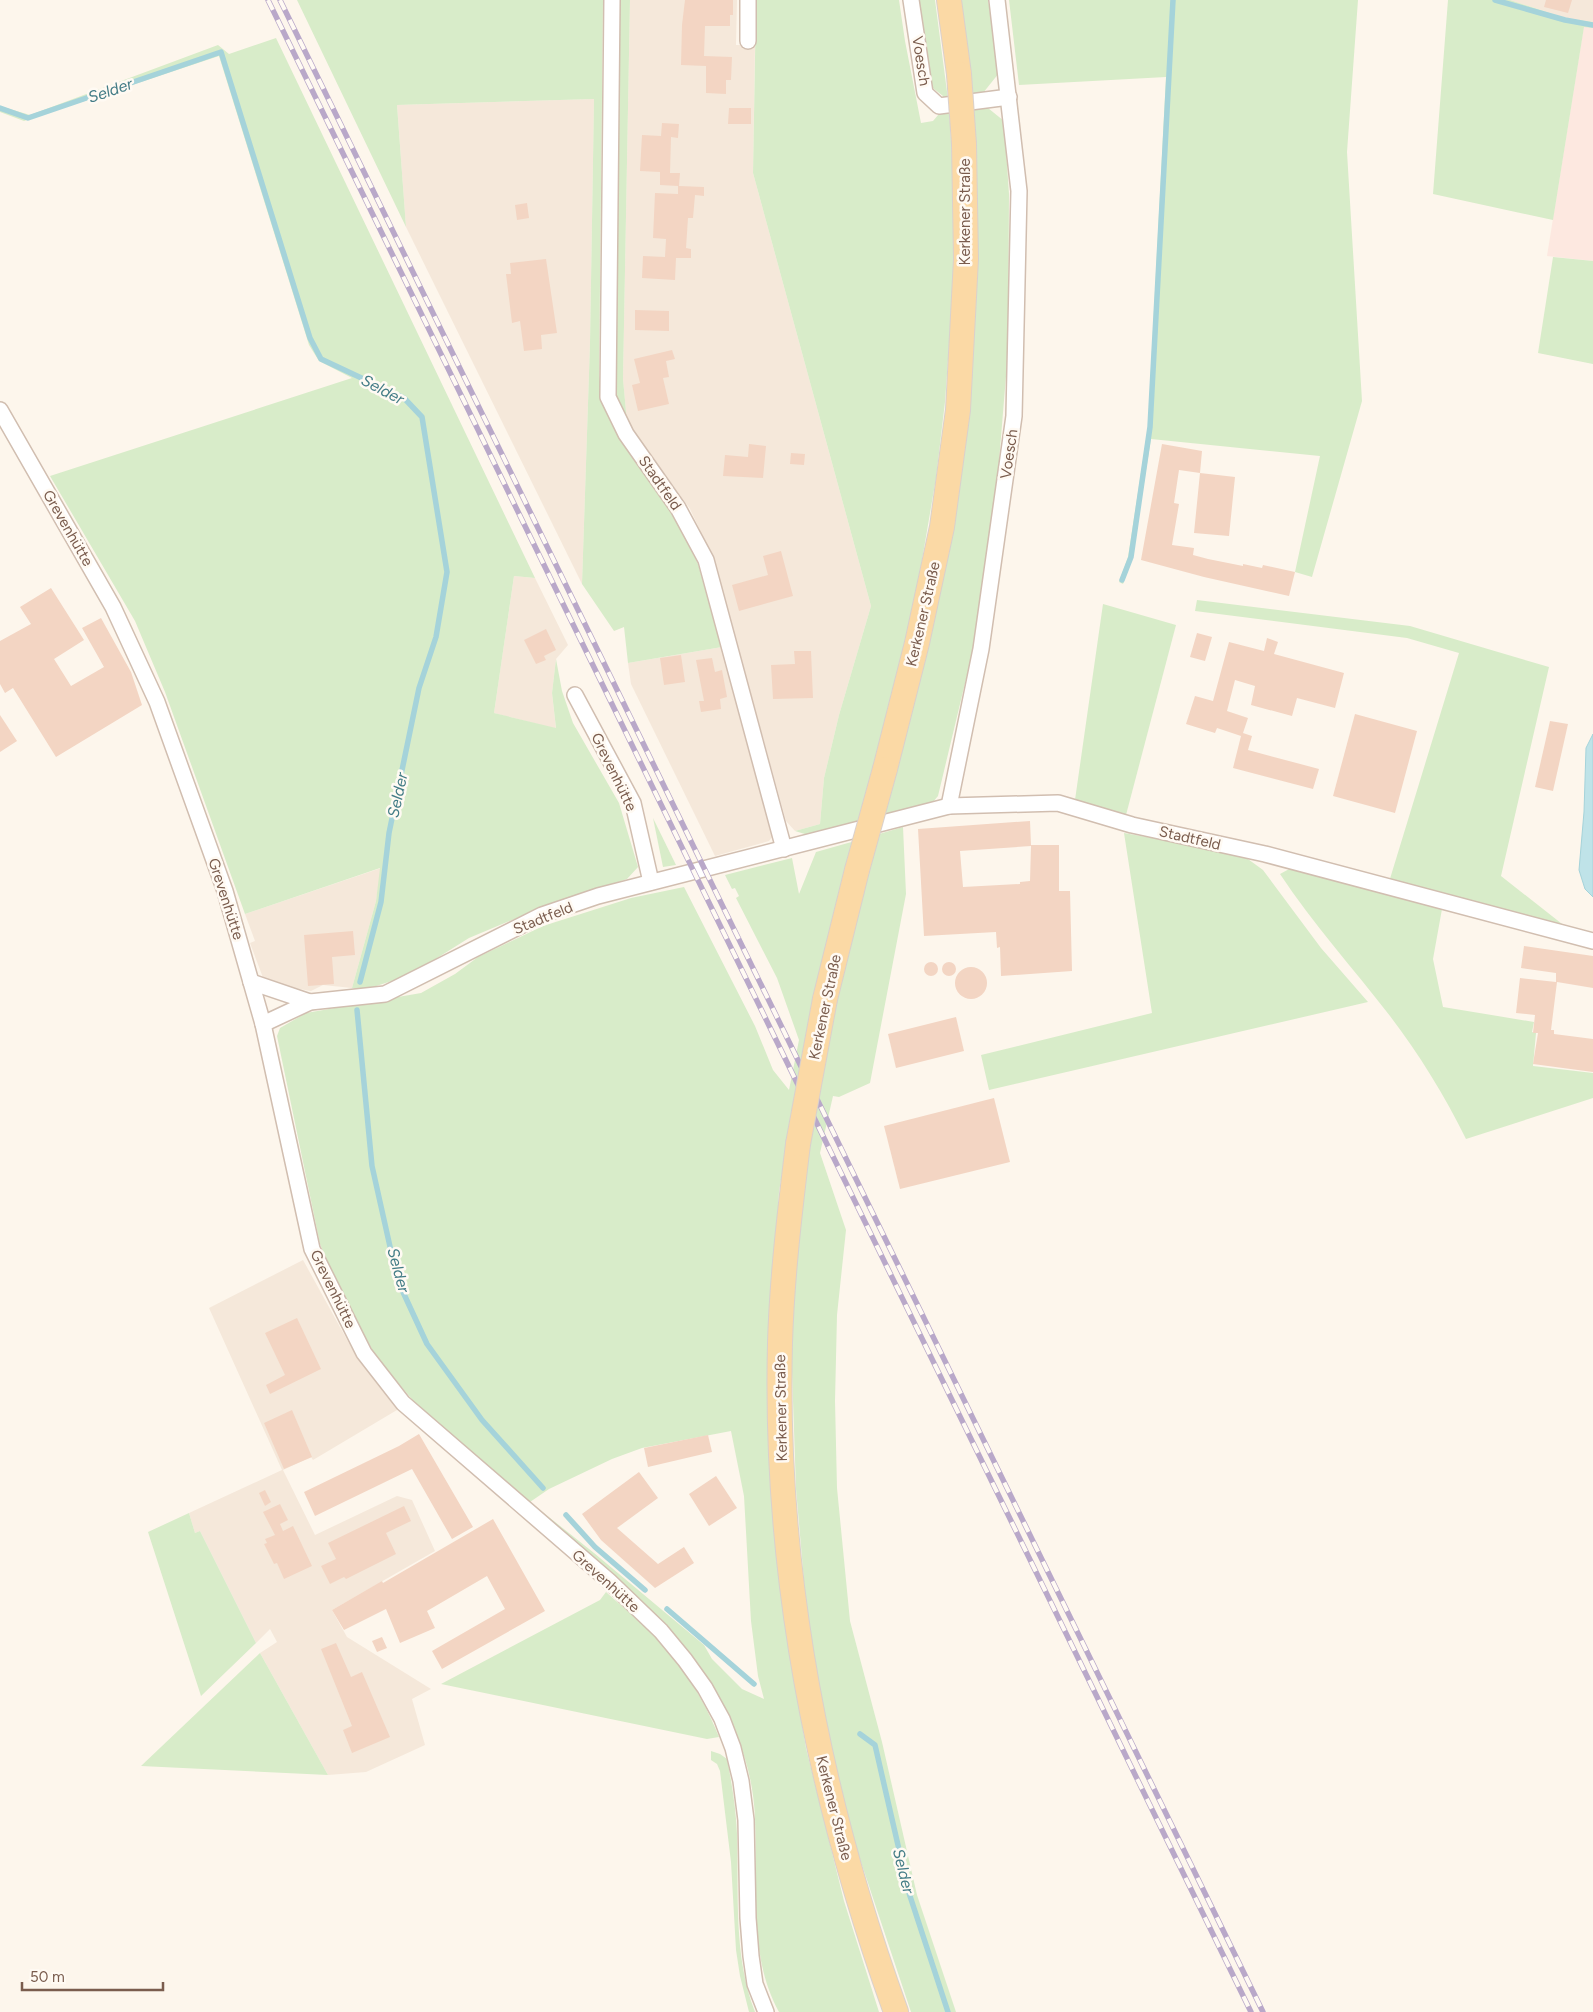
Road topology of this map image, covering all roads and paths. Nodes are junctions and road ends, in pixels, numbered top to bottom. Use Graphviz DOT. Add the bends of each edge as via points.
graph roads {
  1 [pos="612,0"];
  2 [pos="748,0"];
  3 [pos="911,0"];
  4 [pos="949,0"];
  5 [pos="997,0"];
  6 [pos="748,41"];
  7 [pos="1009,97"];
  8 [pos="0,410"];
  9 [pos="575,695"];
  10 [pos="950,806"];
  11 [pos="784,849"];
  12 [pos="651,882"];
  13 [pos="1593,941"];
  14 [pos="252,982"];
  15 [pos="310,1002"];
  16 [pos="263,1024"];
  17 [pos="766,2012"];
  18 [pos="896,2012"];
  1 -- 11 [label="street, Stadtfeld" via="608,397 626,434 678,508 706,560"];
  2 -- 6 [label="street"];
  3 -- 7 [label="street, Voesch" via="926,93 939,106"];
  4 -- 18 [label="main road, Kerkener Straße, bridge" via="964,144 966,259 958,410 942,527 917,643 825,999 798,1144 783,1285 780,1360 786,1531 810,1707 834,1816"];
  5 -- 7 [label="street, Voesch"];
  7 -- 10 [label="street, Voesch" via="1019,191 1014,416 982,649"];
  8 -- 14 [label="street, Grevenhütte" via="113,607 157,702 225,891"];
  9 -- 12 [label="street, Grevenhütte" via="633,803"];
  10 -- 11 [label="street, Stadtfeld"];
  10 -- 13 [label="street, Stadtfeld" via="1058,803 1132,825 1265,854"];
  11 -- 12 [label="street, Stadtfeld"];
  12 -- 15 [label="street, Stadtfeld" via="542,915 385,994"];
  14 -- 15 [label="street, Stadtfeld"];
  14 -- 16 [label="street, Grevenhütte"];
  15 -- 16 [label="street, Stadtfeld"];
  16 -- 17 [label="street, Grevenhütte" via="312,1249 364,1353 403,1403 661,1631 705,1688 722,1719 733,1748 746,1820 750,1956"];
}
